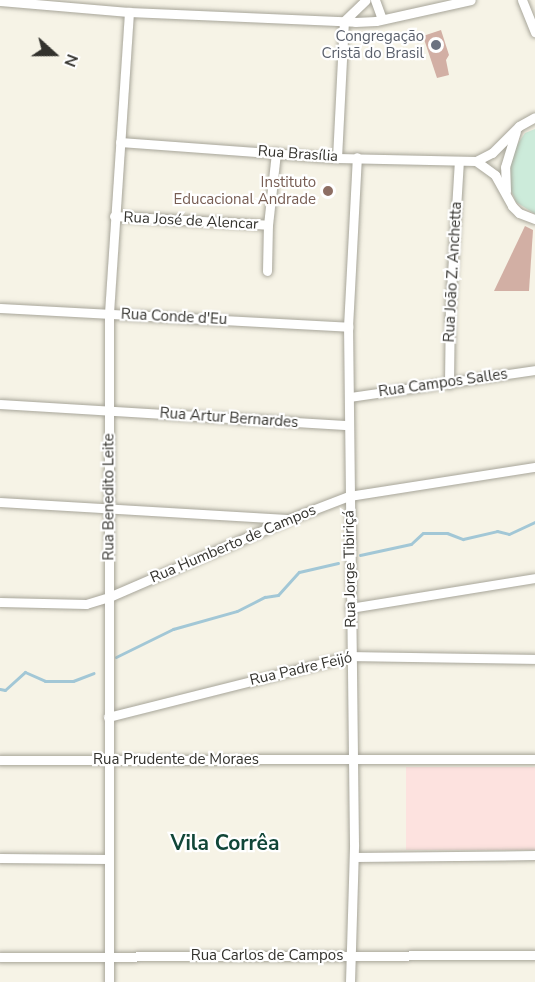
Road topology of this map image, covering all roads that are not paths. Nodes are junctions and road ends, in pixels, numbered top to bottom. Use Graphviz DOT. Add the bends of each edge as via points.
graph roads {
  1 [pos="366,0"];
  2 [pos="375,0"];
  3 [pos="471,0"];
  4 [pos="522,0"];
  5 [pos="0,1"];
  6 [pos="129,12"];
  7 [pos="382,19"];
  8 [pos="344,21"];
  9 [pos="535,32"];
  10 [pos="535,117"];
  11 [pos="516,129"];
  12 [pos="120,142"];
  13 [pos="276,152"];
  14 [pos="357,157"];
  15 [pos="337,158"];
  16 [pos="459,161"];
  17 [pos="476,161"];
  18 [pos="506,197"];
  19 [pos="114,216"];
  20 [pos="535,219"];
  21 [pos="268,225"];
  22 [pos="267,271"];
  23 [pos="0,308"];
  24 [pos="109,313"];
  25 [pos="348,327"];
  26 [pos="535,370"];
  27 [pos="449,384"];
  28 [pos="350,397"];
  29 [pos="0,404"];
  30 [pos="109,411"];
  31 [pos="348,425"];
  32 [pos="535,467"];
  33 [pos="349,496"];
  34 [pos="0,502"];
  35 [pos="109,507"];
  36 [pos="289,519"];
  37 [pos="535,578"];
  38 [pos="109,597"];
  39 [pos="0,602"];
  40 [pos="350,608"];
  41 [pos="351,656"];
  42 [pos="535,659"];
  43 [pos="108,717"];
  44 [pos="352,759"];
  45 [pos="535,759"];
  46 [pos="0,760"];
  47 [pos="109,760"];
  48 [pos="535,855"];
  49 [pos="354,857"];
  50 [pos="0,858"];
  51 [pos="109,859"];
  52 [pos="110,954"];
  53 [pos="351,955"];
  54 [pos="535,955"];
  55 [pos="0,957"];
  56 [pos="110,982"];
  57 [pos="350,982"];
  1 -- 8 [label="street"];
  2 -- 7 [label="street"];
  3 -- 7 [label="street"];
  4 -- 9 [label="street"];
  5 -- 6 [label="street"];
  6 -- 8 [label="street"];
  6 -- 12 [label="street, Rua Benedito Leite"];
  7 -- 8 [label="street"];
  8 -- 15 [label="street"];
  10 -- 11 [label="street"];
  11 -- 17 [label="street" via="492,153"];
  11 -- 18 [label="street" via="505,167"];
  12 -- 13 [label="street, Rua Brasília"];
  12 -- 19 [label="street, Rua Benedito Leite"];
  13 -- 15 [label="street, Rua Brasília"];
  13 -- 21 [label="street"];
  14 -- 15 [label="street, Rua Brasília"];
  14 -- 16 [label="street, Rua Brasília"];
  14 -- 25 [label="street, Rua Jorge Tibiriçá"];
  16 -- 17 [label="street, Rua Brasília"];
  16 -- 27 [label="street, Rua João Z. Anchetta"];
  17 -- 18 [label="street" via="495,175"];
  18 -- 20 [label="street" via="519,213"];
  19 -- 21 [label="street, Rua José de Alencar"];
  19 -- 24 [label="street, Rua Benedito Leite"];
  21 -- 22 [label="street"];
  23 -- 24 [label="street, Rua Conde d'Eu"];
  24 -- 25 [label="street, Rua Conde d'Eu"];
  24 -- 30 [label="street, Rua Benedito Leite"];
  25 -- 28 [label="street, Rua Jorge Tibiriçá"];
  26 -- 27 [label="street, Rua Campos Salles"];
  27 -- 28 [label="street, Rua Campos Salles"];
  28 -- 31 [label="street, Rua Jorge Tibiriçá"];
  29 -- 30 [label="street, Rua Artur Bernardes"];
  30 -- 31 [label="street, Rua Artur Bernardes"];
  30 -- 35 [label="street, Rua Benedito Leite"];
  31 -- 33 [label="street, Rua Jorge Tibiriçá"];
  32 -- 33 [label="street, Rua Humberto de Campos"];
  33 -- 36 [label="street, Rua Humberto de Campos"];
  33 -- 40 [label="street, Rua Jorge Tibiriçá"];
  34 -- 35 [label="street"];
  35 -- 36 [label="street"];
  35 -- 38 [label="street, Rua Benedito Leite"];
  36 -- 38 [label="street, Rua Humberto de Campos"];
  37 -- 40 [label="street"];
  38 -- 39 [label="street, Rua Humberto de Campos" via="77,605"];
  38 -- 43 [label="street, Rua Benedito Leite"];
  40 -- 41 [label="street, Rua Jorge Tibiriçá"];
  41 -- 42 [label="street, Rua Padre Feijó"];
  41 -- 43 [label="street, Rua Padre Feijó"];
  41 -- 44 [label="street, Rua Jorge Tibiriçá"];
  43 -- 47 [label="street, Rua Benedito Leite"];
  44 -- 45 [label="street, Rua Prudente de Moraes"];
  44 -- 47 [label="street, Rua Prudente de Moraes"];
  44 -- 49 [label="street, Rua Jorge Tibiriçá"];
  46 -- 47 [label="street, Rua Prudente de Moraes"];
  47 -- 51 [label="street, Rua Benedito Leite"];
  48 -- 49 [label="street"];
  49 -- 53 [label="street, Rua Jorge Tibiriçá"];
  50 -- 51 [label="street"];
  51 -- 52 [label="street, Rua Benedito Leite"];
  52 -- 53 [label="street, Rua Carlos de Campos"];
  52 -- 55 [label="street, Rua Carlos de Campos"];
  52 -- 56 [label="street, Rua Benedito Leite"];
  53 -- 54 [label="street, Rua Carlos de Campos"];
  53 -- 57 [label="street, Rua Jorge Tibiriçá"];
}
